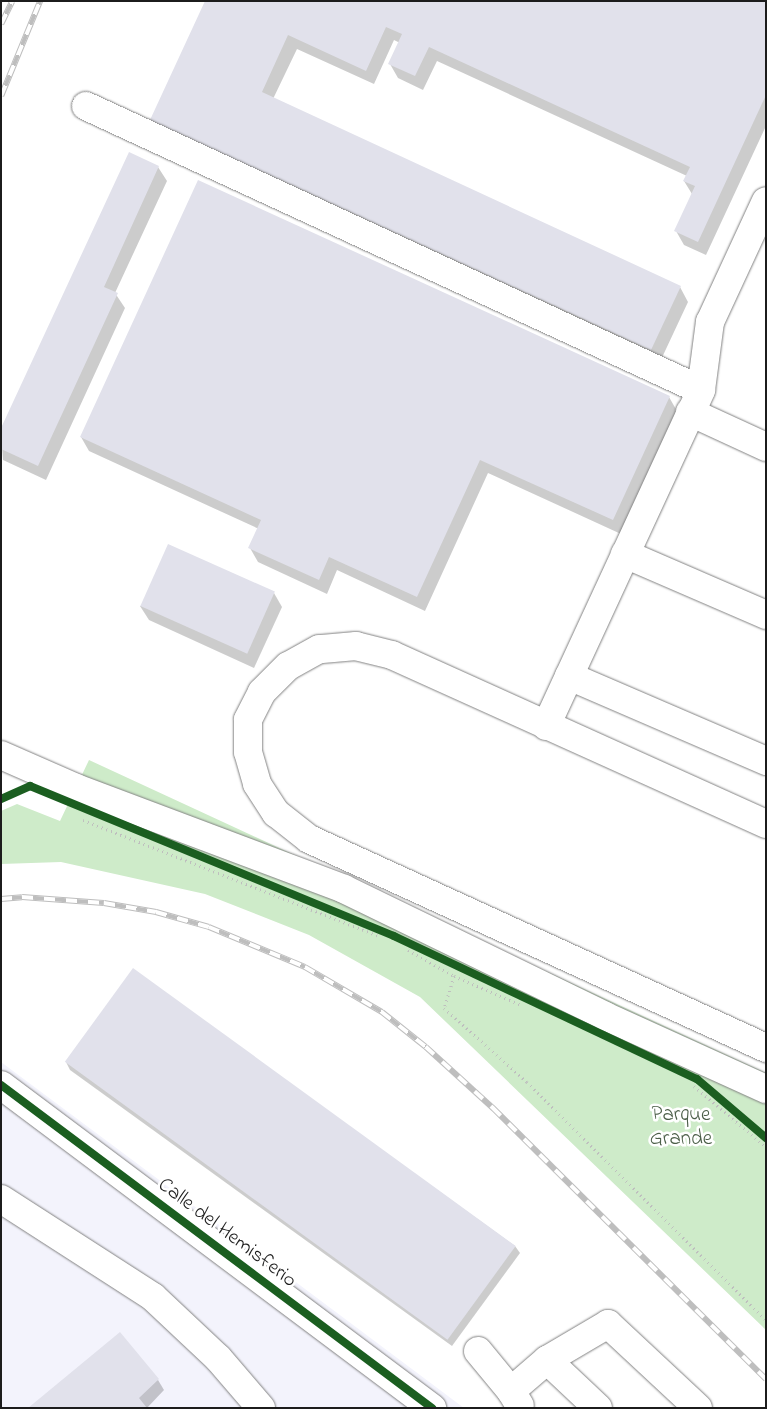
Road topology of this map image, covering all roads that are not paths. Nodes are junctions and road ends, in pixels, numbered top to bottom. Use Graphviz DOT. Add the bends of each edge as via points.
graph roads {
  1 [pos="86,106"];
  2 [pos="766,201"];
  3 [pos="696,400"];
  4 [pos="766,446"];
  5 [pos="625,554"];
  6 [pos="766,615"];
  7 [pos="569,676"];
  8 [pos="546,726"];
  9 [pos="1,755"];
  10 [pos="766,761"];
  11 [pos="766,824"];
  12 [pos="766,1048"];
  13 [pos="766,1089"];
  14 [pos="4,1093"];
  15 [pos="1,1199"];
  16 [pos="478,1351"];
  17 [pos="547,1360"];
  18 [pos="516,1399"];
  19 [pos="261,1408"];
  20 [pos="432,1408"];
  21 [pos="598,1408"];
  22 [pos="698,1408"];
  1 -- 3 [label="street"];
  2 -- 3 [label="street" via="710,322"];
  3 -- 4 [label="street"];
  3 -- 5 [label="street"];
  5 -- 6 [label="street"];
  5 -- 7 [label="street"];
  7 -- 8 [label="street"];
  7 -- 10 [label="street"];
  8 -- 11 [label="street"];
  8 -- 12 [label="street" via="392,655 356,646 319,649 288,666 262,692 248,720 248,752 257,784 276,813 309,839"];
  9 -- 13 [label="street" via="86,792 344,889 605,1016"];
  14 -- 20 [label="street, Calle del Hemisferio"];
  15 -- 19 [label="street" via="153,1297 218,1358"];
  16 -- 18 [label="street"];
  17 -- 18 [label="street"];
  17 -- 21 [label="street"];
  17 -- 22 [label="street" via="608,1324"];
}
